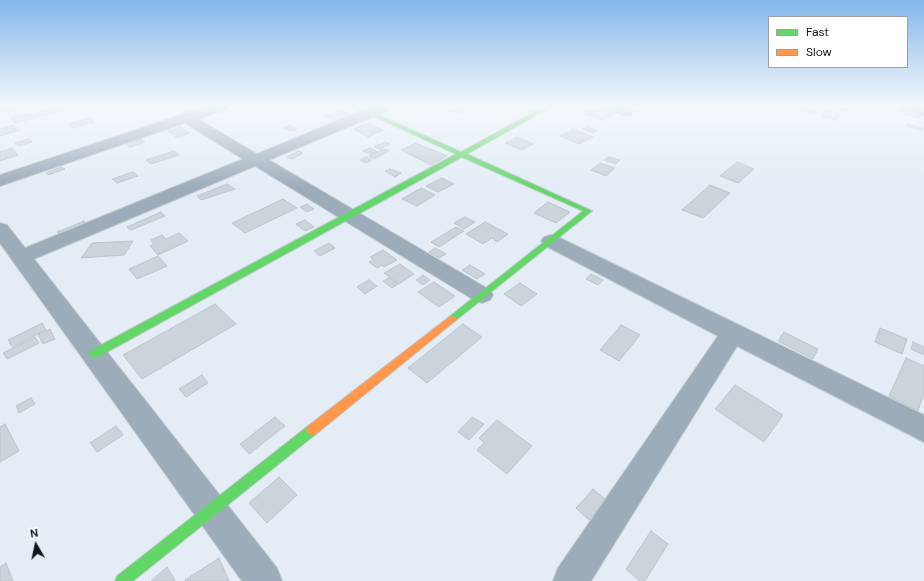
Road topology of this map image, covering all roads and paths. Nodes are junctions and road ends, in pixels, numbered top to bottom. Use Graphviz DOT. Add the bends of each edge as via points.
graph roads {
  1 [pos="141,133"];
  2 [pos="211,133"];
  3 [pos="321,133"];
  4 [pos="415,133"];
  5 [pos="500,133"];
  6 [pos="462,154"];
  7 [pos="256,160"];
  8 [pos="0,181"];
  9 [pos="349,216"];
  10 [pos="551,240"];
  11 [pos="7,242"];
  12 [pos="482,295"];
  13 [pos="733,332"];
  14 [pos="94,354"];
  15 [pos="924,429"];
  16 [pos="211,510"];
  17 [pos="122,581"];
  18 [pos="264,581"];
  19 [pos="571,581"];
  1 -- 8 [label="street"];
  2 -- 7 [label="street"];
  3 -- 7 [label="street"];
  4 -- 6 [label="street"];
  5 -- 6 [label="street"];
  6 -- 9 [label="street"];
  6 -- 10 [label="street" via="588,211"];
  7 -- 9 [label="street"];
  7 -- 11 [label="street"];
  9 -- 12 [label="street"];
  9 -- 14 [label="street"];
  10 -- 12 [label="street"];
  10 -- 13 [label="street"];
  11 -- 14 [label="street"];
  12 -- 16 [label="street"];
  13 -- 15 [label="street"];
  13 -- 19 [label="street"];
  14 -- 16 [label="street"];
  16 -- 17 [label="street"];
  16 -- 18 [label="street"];
}
